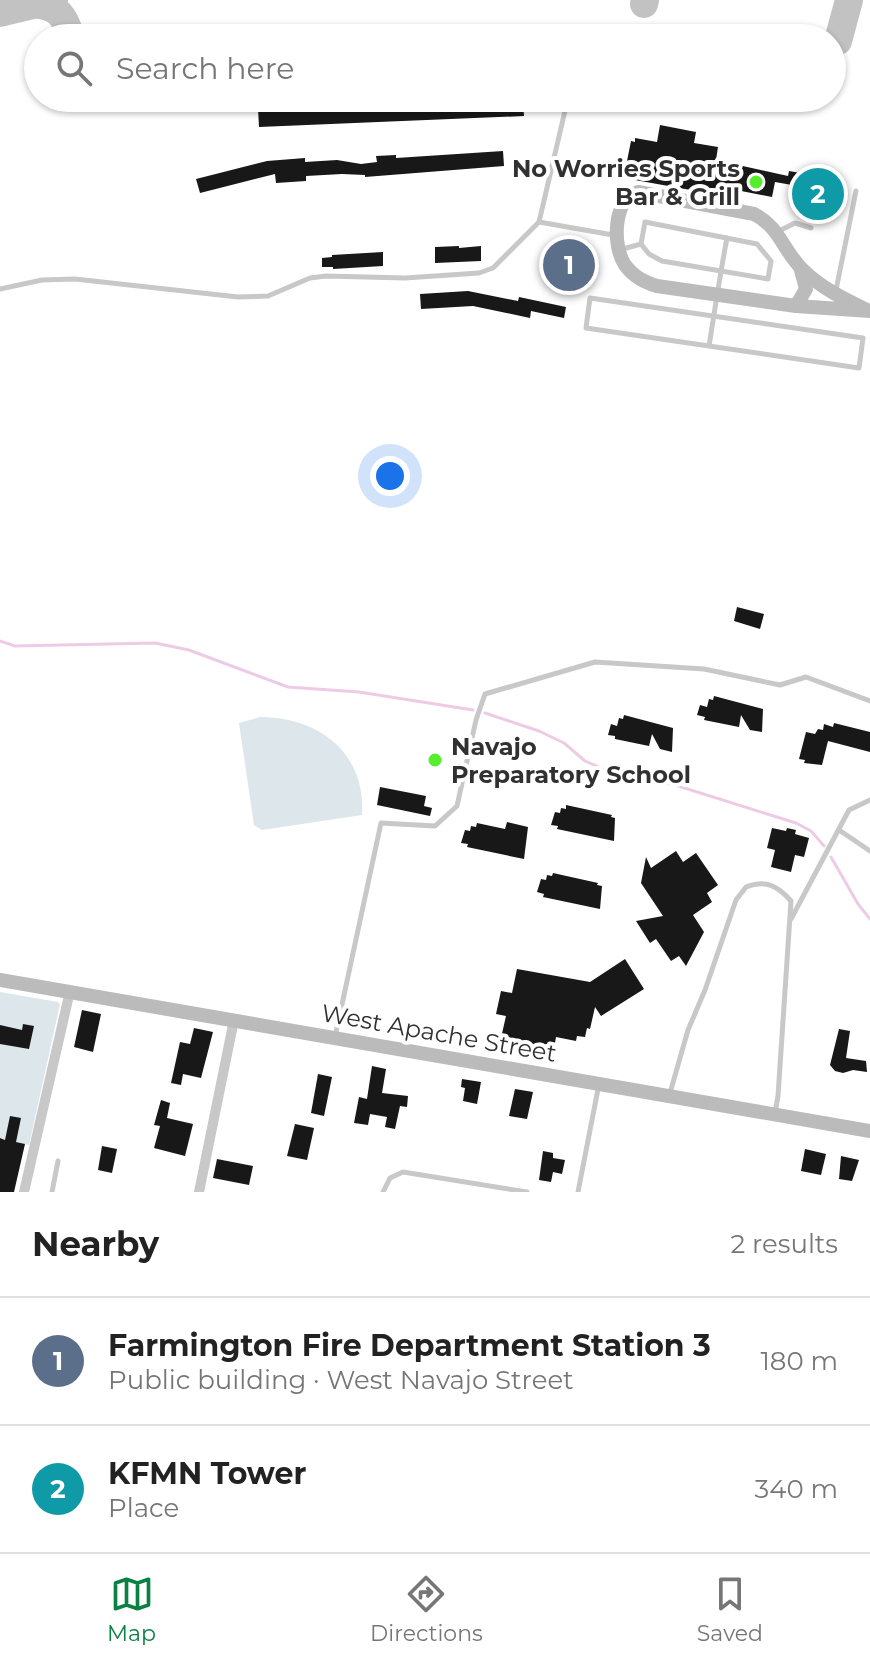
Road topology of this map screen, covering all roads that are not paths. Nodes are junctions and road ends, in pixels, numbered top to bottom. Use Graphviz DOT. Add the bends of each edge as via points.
graph roads {
  1 [pos="565,112"];
  2 [pos="856,191"];
  3 [pos="539,222"];
  4 [pos="811,228"];
  5 [pos="777,233"];
  6 [pos="727,238"];
  7 [pos="617,243"];
  8 [pos="641,244"];
  9 [pos="800,268"];
  10 [pos="721,270"];
  11 [pos="0,289"];
  12 [pos="835,294"];
  13 [pos="717,295"];
  14 [pos="796,306"];
  15 [pos="831,310"];
  16 [pos="868,311"];
  17 [pos="714,316"];
  18 [pos="709,346"];
  19 [pos="870,701"];
  20 [pos="870,800"];
  21 [pos="839,830"];
  22 [pos="870,851"];
  23 [pos="790,921"];
  24 [pos="0,980"];
  25 [pos="70,991"];
  26 [pos="234,1020"];
  27 [pos="335,1038"];
  28 [pos="599,1083"];
  29 [pos="669,1096"];
  30 [pos="775,1114"];
  31 [pos="870,1131"];
  32 [pos="58,1161"];
  33 [pos="24,1192"];
  34 [pos="52,1192"];
  35 [pos="199,1192"];
  36 [pos="383,1192"];
  37 [pos="527,1192"];
  38 [pos="578,1192"];
  1 -- 3 [label="lane"];
  2 -- 12 [label="lane"];
  3 -- 7 [label="lane"];
  3 -- 11 [label="lane" via="493,268 479,273 326,276 268,296 176,292 75,279"];
  4 -- 5 [label="lane" via="795,223"];
  5 -- 7 [label="main road" via="769,221 754,214 638,192 623,201"];
  5 -- 9 [label="main road"];
  6 -- 8 [label="lane" via="645,222"];
  6 -- 10 [label="lane"];
  6 -- 10 [label="lane" via="757,244 771,261 768,279"];
  7 -- 8 [label="lane"];
  7 -- 13 [label="main road" via="623,262 642,281"];
  8 -- 10 [label="lane" via="662,261"];
  9 -- 12 [label="main road"];
  9 -- 14 [label="main road" via="806,289"];
  10 -- 13 [label="lane"];
  12 -- 15 [label="lane"];
  12 -- 16 [label="main road"];
  13 -- 14 [label="main road"];
  13 -- 17 [label="lane"];
  14 -- 15 [label="main road"];
  15 -- 16 [label="main road"];
  17 -- 18 [label="lane"];
  17 -- 18 [label="lane" via="590,298 586,328"];
  17 -- 18 [label="lane" via="863,338 859,368"];
  19 -- 27 [label="lane" via="806,677 780,685 704,669 595,662 485,694 457,806 435,826 381,823"];
  20 -- 21 [label="lane" via="849,810"];
  21 -- 22 [label="lane"];
  21 -- 23 [label="lane"];
  23 -- 29 [label="lane" via="791,901 774,886 752,884 740,892"];
  23 -- 30 [label="lane"];
  24 -- 25 [label="main road, West Apache Street"];
  25 -- 26 [label="main road, West Apache Street"];
  25 -- 33 [label="street"];
  26 -- 27 [label="main road, West Apache Street"];
  26 -- 35 [label="street"];
  27 -- 28 [label="main road, West Apache Street"];
  28 -- 29 [label="main road, West Apache Street"];
  28 -- 38 [label="lane"];
  29 -- 30 [label="main road, West Apache Street"];
  30 -- 31 [label="main road, West Apache Street"];
  32 -- 34 [label="lane"];
  36 -- 37 [label="lane" via="390,1178 403,1172"];
}
